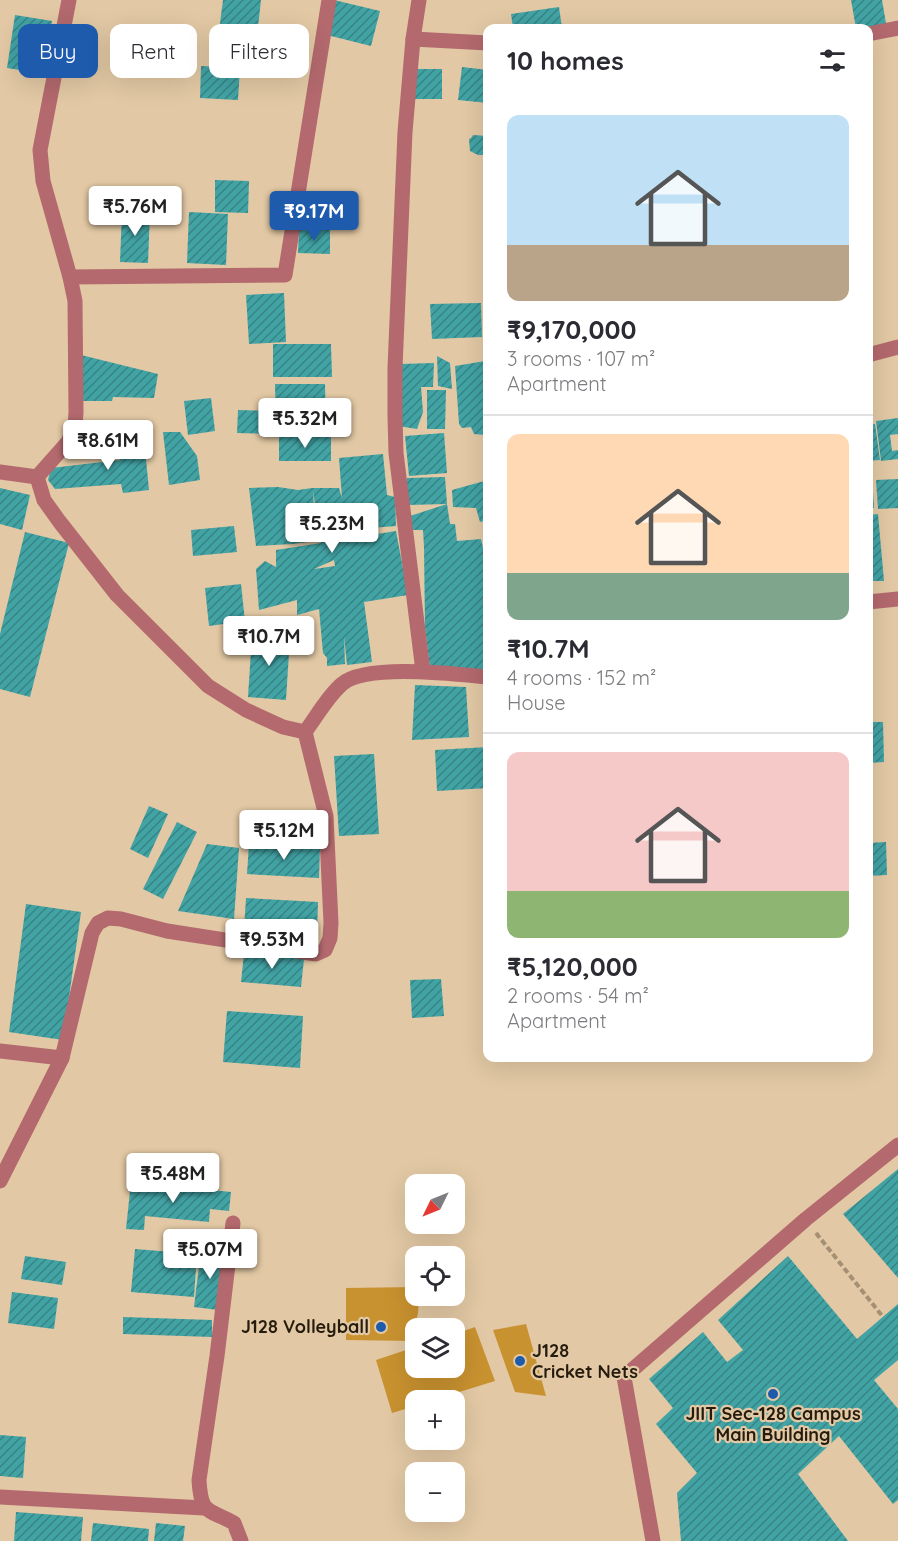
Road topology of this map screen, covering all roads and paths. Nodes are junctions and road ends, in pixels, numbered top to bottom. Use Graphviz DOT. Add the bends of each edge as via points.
graph roads {
  1 [pos="69,0"];
  2 [pos="329,0"];
  3 [pos="419,0"];
  4 [pos="898,28"];
  5 [pos="873,33"];
  6 [pos="413,39"];
  7 [pos="483,43"];
  8 [pos="70,277"];
  9 [pos="898,347"];
  10 [pos="873,354"];
  11 [pos="0,472"];
  12 [pos="37,477"];
  13 [pos="898,598"];
  14 [pos="873,601"];
  15 [pos="423,671"];
  16 [pos="483,677"];
  17 [pos="306,732"];
  18 [pos="0,1052"];
  19 [pos="62,1058"];
  20 [pos="898,1145"];
  21 [pos="0,1181"];
  22 [pos="806,1219"];
  23 [pos="232,1223"];
  24 [pos="883,1317"];
  25 [pos="0,1497"];
  26 [pos="204,1508"];
  27 [pos="241,1541"];
  28 [pos="653,1541"];
  1 -- 8 [label="street" via="40,150 43,181"];
  2 -- 8 [label="street" via="285,275"];
  3 -- 6 [label="street"];
  4 -- 5 [label="street"];
  6 -- 7 [label="street"];
  6 -- 15 [label="street" via="405,132 395,416 396,453"];
  8 -- 12 [label="street" via="75,301 75,427 68,442"];
  9 -- 10 [label="street"];
  11 -- 12 [label="street"];
  12 -- 17 [label="street" via="44,500 117,595 208,686 246,710 283,727"];
  13 -- 14 [label="street"];
  15 -- 16 [label="street"];
  15 -- 17 [label="street" via="351,678 334,692"];
  17 -- 19 [label="street" via="326,816 331,923 325,950 316,954 108,918 98,923 92,933"];
  18 -- 19 [label="street"];
  19 -- 21 [label="street"];
  20 -- 22 [label="street"];
  22 -- 24 [label="path"];
  22 -- 28 [label="street" via="624,1377"];
  23 -- 26 [label="street" via="199,1480"];
  25 -- 26 [label="street"];
  26 -- 27 [label="street" via="234,1523"];
}
